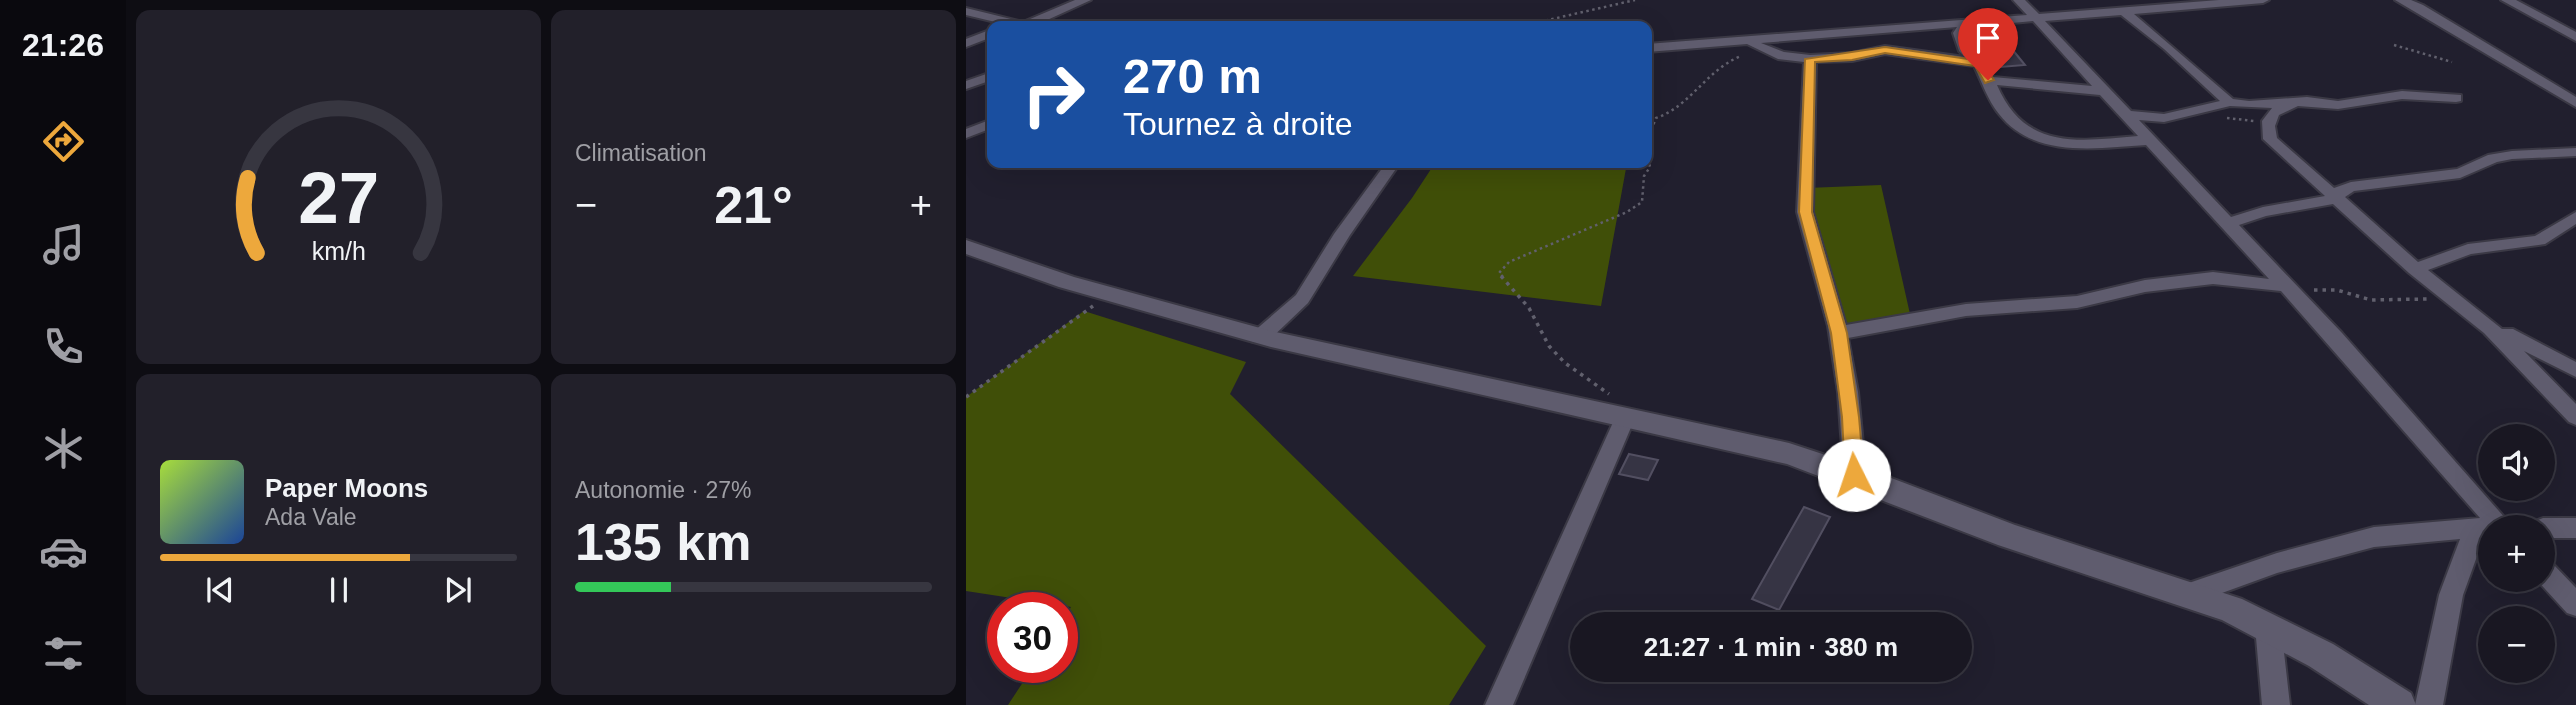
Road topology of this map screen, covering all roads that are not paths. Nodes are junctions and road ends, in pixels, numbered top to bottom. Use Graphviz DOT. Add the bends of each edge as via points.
graph roads {
  1 [pos="1085,0"];
  2 [pos="2019,0"];
  3 [pos="2263,0"];
  4 [pos="2401,0"];
  5 [pos="2507,0"];
  6 [pos="2122,10"];
  7 [pos="966,11"];
  8 [pos="2032,16"];
  9 [pos="1983,20"];
  10 [pos="1001,21"];
  11 [pos="1032,21"];
  12 [pos="987,35"];
  13 [pos="2576,37"];
  14 [pos="1745,41"];
  15 [pos="966,43"];
  16 [pos="1652,48"];
  17 [pos="1810,59"];
  18 [pos="1979,63"];
  19 [pos="987,78"];
  20 [pos="1988,80"];
  21 [pos="966,85"];
  22 [pos="2102,91"];
  23 [pos="2456,98"];
  24 [pos="2303,101"];
  25 [pos="2229,102"];
  26 [pos="2576,103"];
  27 [pos="2126,115"];
  28 [pos="987,125"];
  29 [pos="966,134"];
  30 [pos="2149,140"];
  31 [pos="2576,152"];
  32 [pos="1390,168"];
  33 [pos="2336,199"];
  34 [pos="2576,218"];
  35 [pos="2225,224"];
  36 [pos="966,247"];
  37 [pos="2415,269"];
  38 [pos="2284,286"];
  39 [pos="2491,329"];
  40 [pos="1839,333"];
  41 [pos="1260,337"];
  42 [pos="2576,370"];
  43 [pos="1623,410"];
  44 [pos="2576,417"];
  45 [pos="1854,475"];
  46 [pos="2491,515"];
  47 [pos="2478,528"];
  48 [pos="2555,528"];
  49 [pos="2576,528"];
  50 [pos="2478,538"];
  51 [pos="2555,582"];
  52 [pos="2189,594"];
  53 [pos="2576,604"];
  54 [pos="2268,626"];
  55 [pos="1499,705"];
  56 [pos="2276,705"];
  57 [pos="2399,705"];
  58 [pos="2429,705"];
  1 -- 11 [label="street"];
  2 -- 8 [label="street"];
  3 -- 6 [label="street"];
  4 -- 26 [label="street"];
  5 -- 13 [label="street"];
  6 -- 8 [label="street"];
  6 -- 25 [label="street"];
  7 -- 10 [label="street"];
  8 -- 9 [label="street"];
  8 -- 22 [label="street"];
  9 -- 14 [label="street"];
  9 -- 18 [label="street" via="1959,31 1963,47"];
  12 -- 15 [label="street"];
  14 -- 16 [label="street"];
  14 -- 17 [label="street" via="1792,58"];
  17 -- 18 [label="street" via="1885,50"];
  17 -- 40 [label="street" via="1805,212"];
  18 -- 20 [label="street"];
  19 -- 21 [label="street"];
  20 -- 22 [label="street"];
  20 -- 30 [label="street" via="2003,111 2059,144"];
  22 -- 27 [label="street"];
  23 -- 24 [label="street" via="2402,95 2338,105"];
  24 -- 25 [label="street"];
  24 -- 33 [label="street" via="2274,110 2266,122 2270,139"];
  25 -- 27 [label="street" via="2164,118"];
  27 -- 30 [label="street"];
  28 -- 29 [label="street"];
  30 -- 35 [label="street"];
  31 -- 33 [label="street" via="2493,158 2460,173 2343,189"];
  32 -- 41 [label="street" via="1342,233 1302,299"];
  33 -- 35 [label="street"];
  33 -- 37 [label="street"];
  34 -- 37 [label="street" via="2539,240 2468,249"];
  35 -- 38 [label="street"];
  36 -- 41 [label="street" via="1110,296"];
  37 -- 39 [label="street"];
  38 -- 40 [label="street" via="2213,278 2145,286 2077,302 1966,310"];
  38 -- 46 [label="street"];
  39 -- 42 [label="street"];
  39 -- 44 [label="street"];
  40 -- 45 [label="street"];
  41 -- 43 [label="street"];
  43 -- 45 [label="street"];
  43 -- 55 [label="street"];
  45 -- 52 [label="street" via="2008,536"];
  47 -- 52 [label="street" via="2374,537 2277,563"];
  48 -- 49 [label="street"];
  50 -- 58 [label="street" via="2451,595"];
  51 -- 53 [label="street"];
  52 -- 54 [label="street"];
  54 -- 56 [label="street"];
  54 -- 57 [label="street"];
}
